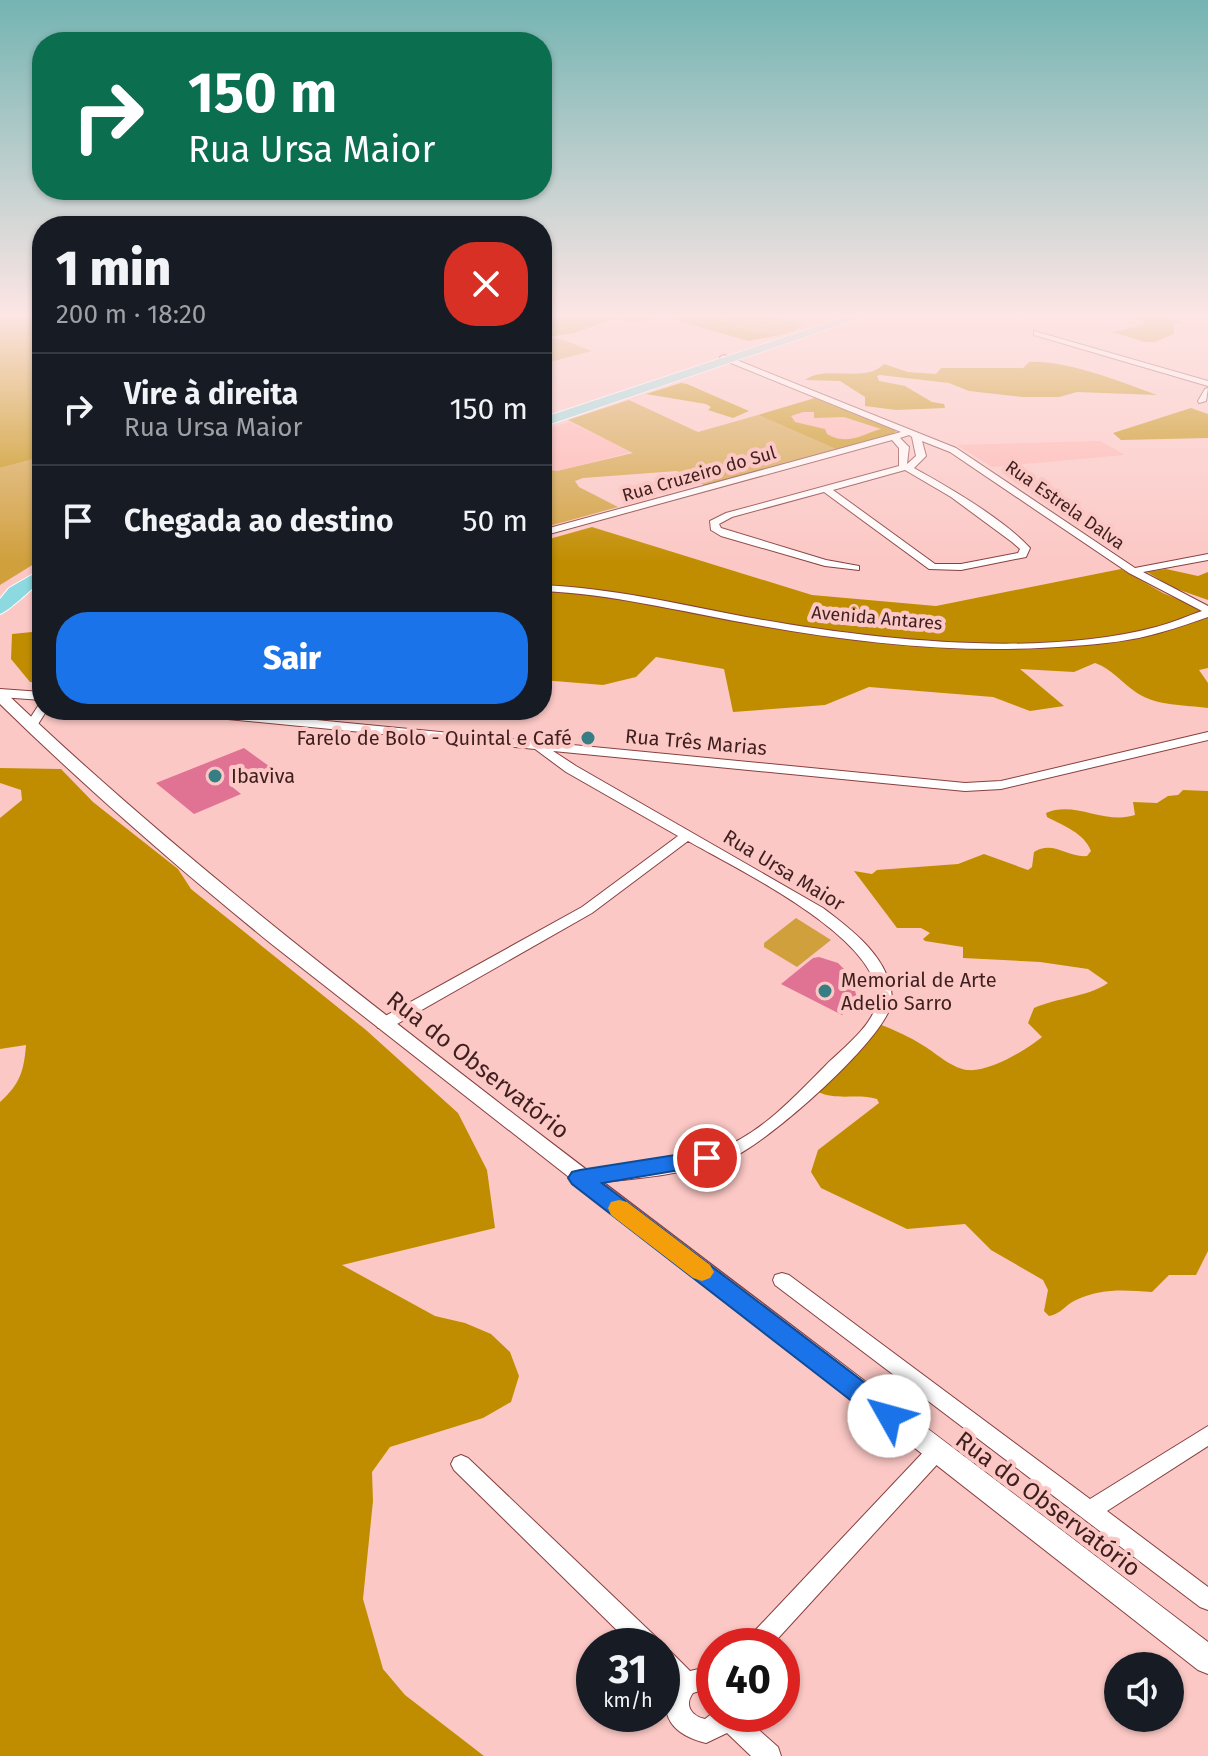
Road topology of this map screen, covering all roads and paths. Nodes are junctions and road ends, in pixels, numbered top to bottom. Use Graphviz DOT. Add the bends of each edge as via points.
graph roads {
  1 [pos="608,398"];
  2 [pos="827,398"];
  3 [pos="1204,398"];
  4 [pos="1202,401"];
  5 [pos="552,417"];
  6 [pos="913,433"];
  7 [pos="894,437"];
  8 [pos="906,467"];
  9 [pos="825,488"];
  10 [pos="552,530"];
  11 [pos="1208,557"];
  12 [pos="855,568"];
  13 [pos="1133,571"];
  14 [pos="32,573"];
  15 [pos="32,580"];
  16 [pos="552,589"];
  17 [pos="2,599"];
  18 [pos="1208,611"];
  19 [pos="0,694"];
  20 [pos="32,696"];
  21 [pos="32,714"];
  22 [pos="39,720"];
  23 [pos="274,720"];
  24 [pos="1208,736"];
  25 [pos="558,754"];
  26 [pos="687,836"];
  27 [pos="384,1024"];
  28 [pos="580,1178"];
  29 [pos="782,1280"];
  30 [pos="1208,1435"];
  31 [pos="936,1452"];
  32 [pos="461,1464"];
  33 [pos="1088,1512"];
  34 [pos="1208,1600"];
  35 [pos="630,1628"];
  36 [pos="773,1628"];
  37 [pos="1208,1660"];
  38 [pos="680,1677"];
  39 [pos="696,1681"];
  40 [pos="686,1683"];
  41 [pos="696,1728"];
  42 [pos="744,1732"];
  43 [pos="769,1756"];
  1 -- 5 [label="main road"];
  2 -- 6 [label="street, Rua Estrela Dalva"];
  3 -- 4 [label="street"];
  6 -- 7 [label="street, Rua Cruzeiro do Sul"];
  6 -- 8 [label="street" via="921,456"];
  6 -- 13 [label="street, Rua Estrela Dalva" via="967,457"];
  7 -- 8 [label="street" via="904,447"];
  7 -- 10 [label="street, Rua Cruzeiro do Sul"];
  8 -- 9 [label="street"];
  8 -- 9 [label="street" via="1016,540 1025,548 1022,555 933,567"];
  9 -- 12 [label="street" via="721,517 714,526 739,538"];
  11 -- 13 [label="street"];
  13 -- 18 [label="street, Rua Estrela Dalva"];
  14 -- 17 [label="main road"];
  15 -- 17 [label="main road"];
  16 -- 18 [label="street, Avenida Antares" via="615,593 815,631 935,642 1101,642 1178,626"];
  19 -- 20 [label="street"];
  19 -- 21 [label="street, Rua do Observatório"];
  22 -- 27 [label="street, Rua do Observatório" via="126,814"];
  23 -- 25 [label="street, Rua Ursa Maior" via="540,747"];
  24 -- 25 [label="street, Rua Três Marias" via="981,787"];
  25 -- 26 [label="street, Rua Ursa Maior"];
  26 -- 27 [label="street" via="587,910"];
  26 -- 28 [label="street, Rua Ursa Maior" via="838,925 862,949 885,999 863,1037 752,1141 686,1164"];
  27 -- 28 [label="street, Rua do Observatório"];
  28 -- 31 [label="street, Rua do Observatório"];
  29 -- 33 [label="street"];
  30 -- 33 [label="street"];
  31 -- 36 [label="street"];
  31 -- 37 [label="street, Rua do Observatório"];
  32 -- 35 [label="street"];
  33 -- 34 [label="street"];
  38 -- 40 [label="street"];
  39 -- 40 [label="street"];
  40 -- 41 [label="street" via="677,1696 677,1713"];
  42 -- 43 [label="street"];
}
